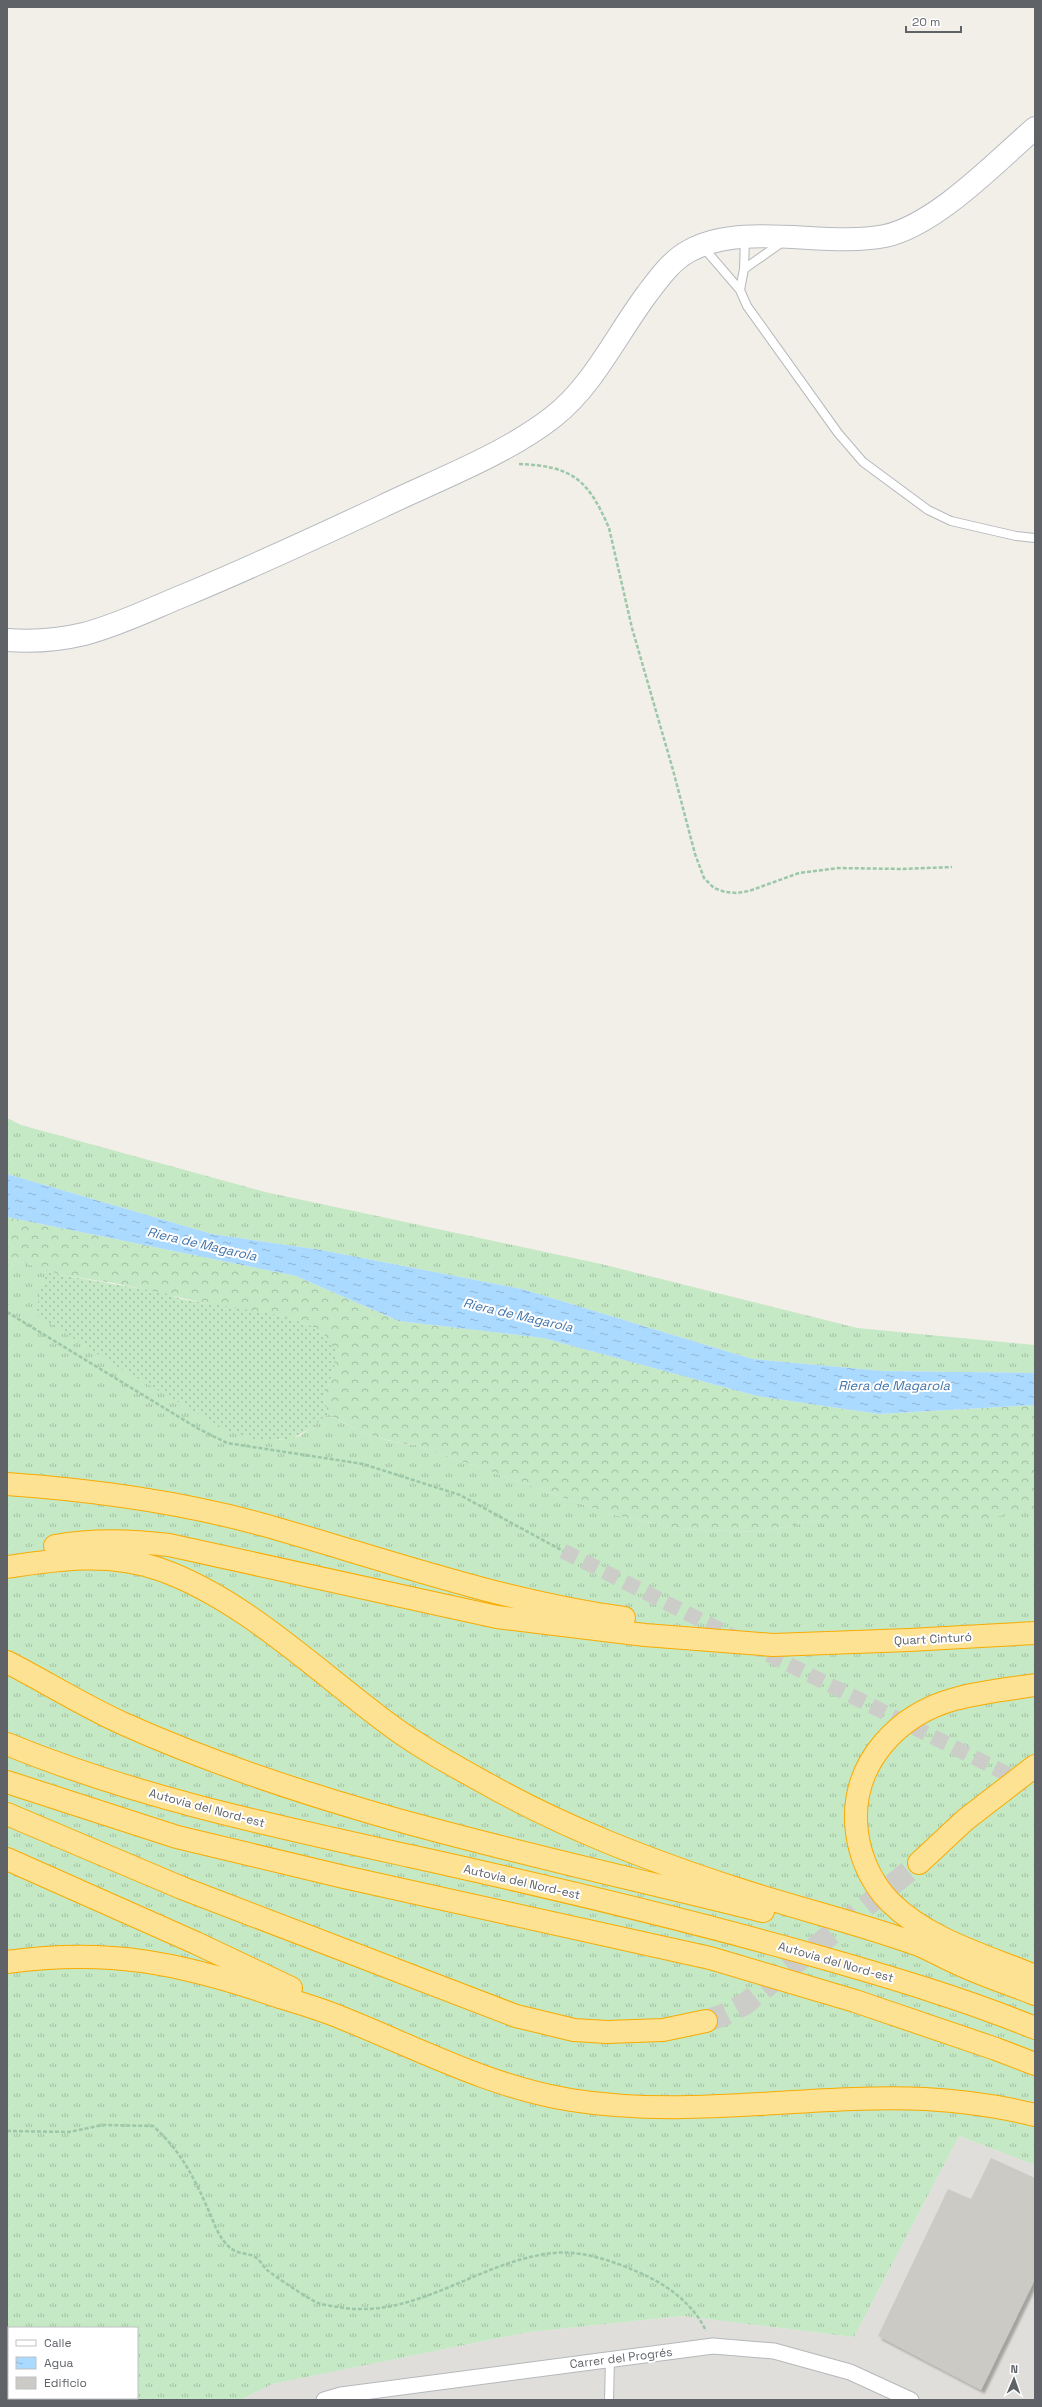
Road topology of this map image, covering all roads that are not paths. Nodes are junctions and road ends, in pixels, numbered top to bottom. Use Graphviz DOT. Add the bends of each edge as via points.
graph roads {
  1 [pos="1035,128"];
  2 [pos="745,238"];
  3 [pos="791,238"];
  4 [pos="702,246"];
  5 [pos="744,269"];
  6 [pos="740,290"];
  7 [pos="1035,538"];
  8 [pos="7,640"];
  9 [pos="7,1484"];
  10 [pos="7,1560"];
  11 [pos="7,1566"];
  12 [pos="1035,1632"];
  13 [pos="830,1642"];
  14 [pos="7,1662"];
  15 [pos="1035,1685"];
  16 [pos="7,1744"];
  17 [pos="1035,1766"];
  18 [pos="7,1782"];
  19 [pos="7,1814"];
  20 [pos="7,1858"];
  21 [pos="919,1863"];
  22 [pos="7,1962"];
  23 [pos="963,1966"];
  24 [pos="1035,1976"];
  25 [pos="1035,1994"];
  26 [pos="340,2017"];
  27 [pos="706,2021"];
  28 [pos="1035,2028"];
  29 [pos="1035,2064"];
  30 [pos="1035,2115"];
  31 [pos="610,2358"];
  32 [pos="324,2400"];
  33 [pos="609,2400"];
  34 [pos="911,2400"];
  1 -- 3 [label="main road" via="952,200 914,226 888,236 861,239"];
  2 -- 3 [label="main road"];
  2 -- 4 [label="main road"];
  2 -- 5 [label="lane"];
  3 -- 5 [label="lane"];
  4 -- 6 [label="lane"];
  4 -- 8 [label="main road" via="687,252 669,267 624,325 576,395 553,417 483,459 304,543 104,628 68,637 30,642"];
  5 -- 6 [label="lane"];
  6 -- 7 [label="lane" via="747,306 829,422 863,462 928,510 951,521"];
  9 -- 13 [label="highway" via="83,1490 182,1506 263,1525 485,1590 598,1614"];
  10 -- 13 [label="highway" via="23,1553 75,1542 136,1541 220,1554 497,1617 645,1635 772,1645"];
  11 -- 23 [label="highway" via="67,1558 108,1558 159,1569 227,1602 280,1639 397,1730 486,1784 536,1810 614,1844 733,1888 920,1946"];
  12 -- 13 [label="highway, Quart Cinturó"];
  14 -- 23 [label="highway" via="123,1724 248,1773 378,1816 821,1926"];
  15 -- 24 [label="highway" via="940,1704 893,1733 881,1744 864,1773 856,1813 856,1827 865,1864 890,1902 924,1928"];
  16 -- 28 [label="highway, Autovia del Nord-est" via="184,1805 537,1884 755,1939 889,1976"];
  17 -- 21 [label="highway" via="965,1820"];
  18 -- 29 [label="highway" via="177,1837 344,1877 710,1958 855,2001"];
  19 -- 27 [label="highway" via="182,1888 516,2016 574,2030 607,2032 664,2030"];
  20 -- 26 [label="highway" via="246,1966 296,1990"];
  22 -- 26 [label="highway" via="94,1956 153,1961 202,1972"];
  23 -- 25 [label="highway"];
  26 -- 30 [label="highway" via="476,2074 570,2100 648,2107 690,2107 850,2099 925,2099 982,2104"];
  31 -- 32 [label="street, Carrer del Progrés" via="341,2395"];
  31 -- 33 [label="lane"];
  31 -- 34 [label="street, Carrer del Progrés" via="713,2346 774,2351 850,2372"];
}
